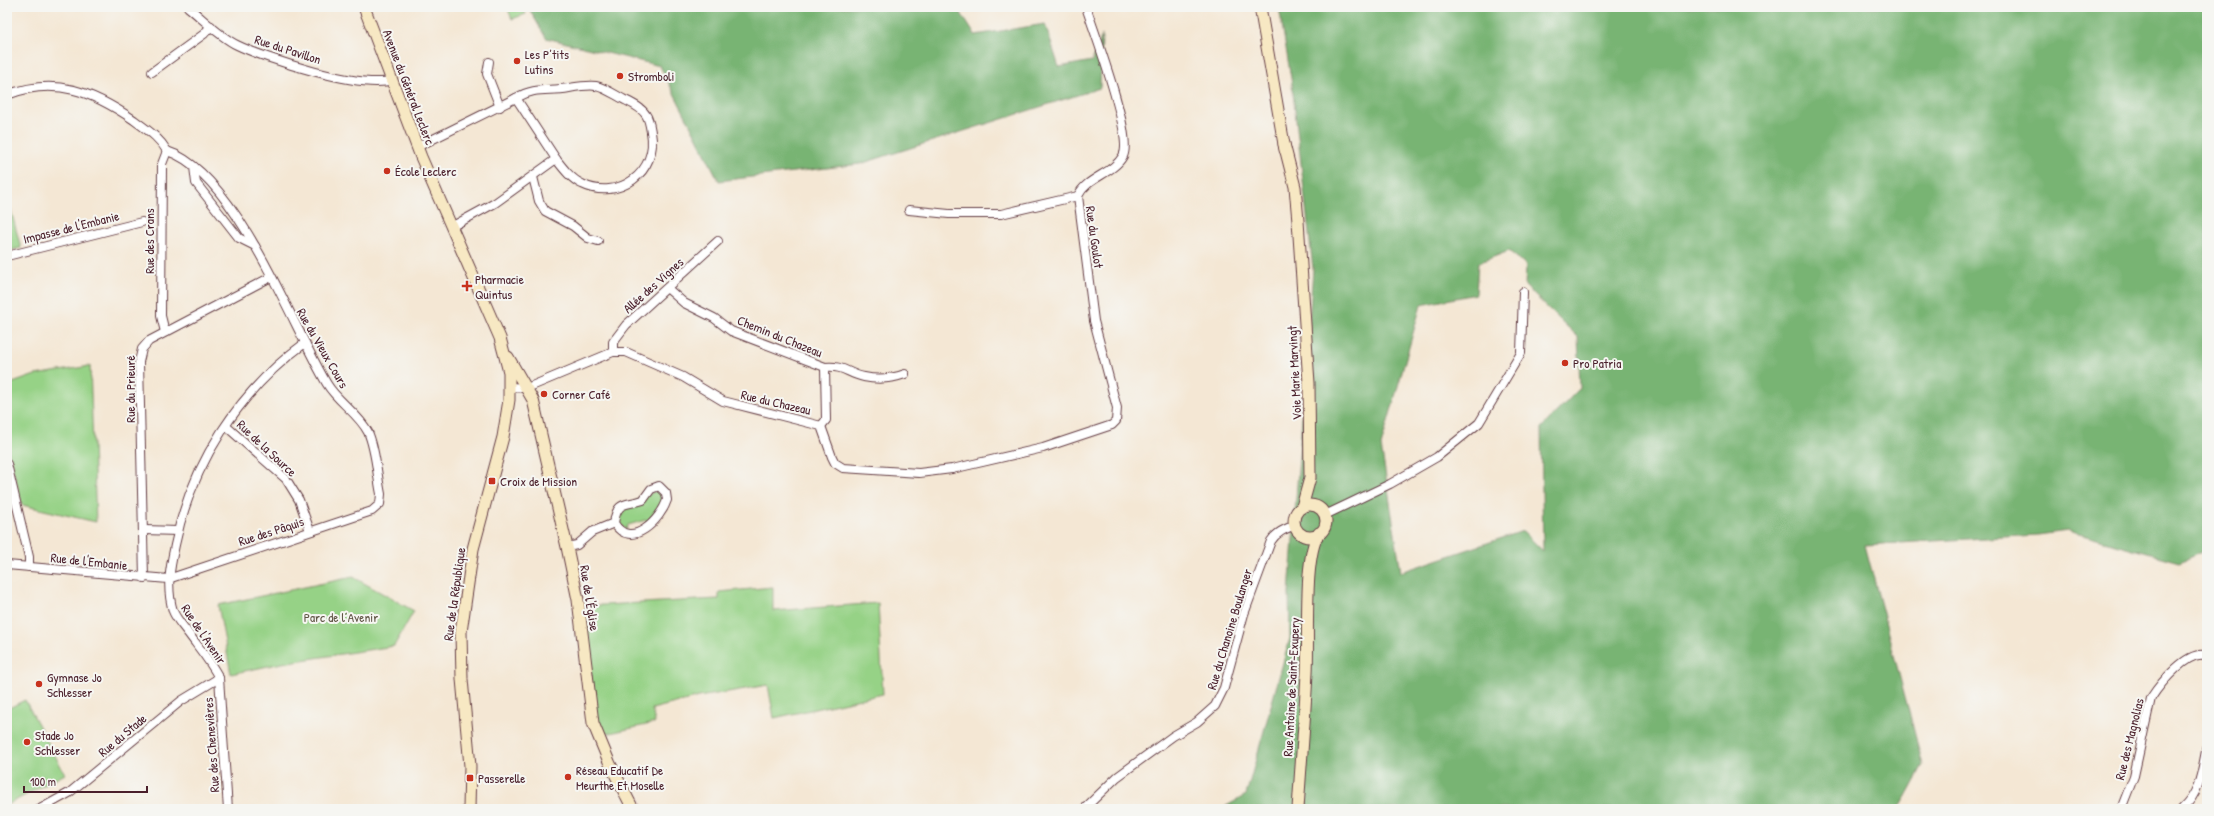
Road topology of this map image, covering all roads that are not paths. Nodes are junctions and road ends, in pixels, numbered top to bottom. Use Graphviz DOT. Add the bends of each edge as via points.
graph roads {
  1 [pos="188,7"];
  2 [pos="364,7"];
  3 [pos="1086,7"];
  4 [pos="1260,7"];
  5 [pos="211,26"];
  6 [pos="489,62"];
  7 [pos="152,72"];
  8 [pos="392,80"];
  9 [pos="7,96"];
  10 [pos="516,98"];
  11 [pos="500,106"];
  12 [pos="417,147"];
  13 [pos="167,151"];
  14 [pos="556,159"];
  15 [pos="533,177"];
  16 [pos="1078,196"];
  17 [pos="909,210"];
  18 [pos="142,222"];
  19 [pos="452,227"];
  20 [pos="598,241"];
  21 [pos="718,241"];
  22 [pos="7,256"];
  23 [pos="271,277"];
  24 [pos="667,288"];
  25 [pos="1523,292"];
  26 [pos="165,332"];
  27 [pos="305,343"];
  28 [pos="613,352"];
  29 [pos="505,353"];
  30 [pos="824,367"];
  31 [pos="904,374"];
  32 [pos="510,387"];
  33 [pos="527,388"];
  34 [pos="1116,421"];
  35 [pos="821,426"];
  36 [pos="226,427"];
  37 [pos="7,464"];
  38 [pos="1310,478"];
  39 [pos="380,504"];
  40 [pos="1316,506"];
  41 [pos="1302,507"];
  42 [pos="1324,514"];
  43 [pos="614,523"];
  44 [pos="1295,525"];
  45 [pos="144,530"];
  46 [pos="178,531"];
  47 [pos="310,531"];
  48 [pos="1319,533"];
  49 [pos="1302,534"];
  50 [pos="567,548"];
  51 [pos="7,565"];
  52 [pos="1309,566"];
  53 [pos="29,567"];
  54 [pos="144,578"];
  55 [pos="168,579"];
  56 [pos="2206,655"];
  57 [pos="219,678"];
  58 [pos="2207,746"];
  59 [pos="40,809"];
  60 [pos="228,809"];
  61 [pos="469,809"];
  62 [pos="633,809"];
  63 [pos="1084,809"];
  64 [pos="1298,809"];
  65 [pos="2121,809"];
  66 [pos="2182,809"];
  1 -- 5 [label="street, Rue du Pavillon"];
  2 -- 8 [label="main road, Avenue du Général Leclerc"];
  3 -- 16 [label="street, Rue du Goulot" via="1110,75 1124,153 1115,165 1085,186"];
  4 -- 38 [label="main road, Voie Marie Marvingt" via="1284,144 1295,187 1309,376"];
  5 -- 7 [label="street" via="204,34"];
  5 -- 8 [label="street, Rue du Pavillon" via="236,44 310,71 381,83"];
  6 -- 11 [label="street" via="487,74"];
  8 -- 12 [label="main road, Avenue du Général Leclerc"];
  9 -- 13 [label="street" via="36,87 81,91 102,99 151,133 162,141"];
  10 -- 11 [label="street"];
  10 -- 14 [label="street"];
  10 -- 14 [label="street" via="538,89 563,90 597,85 636,106 649,120 653,140 648,162 640,175 622,187 596,190 581,184 568,174"];
  11 -- 12 [label="street"];
  12 -- 19 [label="main road, Avenue du Général Leclerc"];
  13 -- 23 [label="street, Rue du Vieux Cours" via="181,156 194,166 224,199 249,234"];
  13 -- 26 [label="street, Rue des Crans" via="162,164 161,316"];
  14 -- 15 [label="street"];
  15 -- 19 [label="street" via="495,203"];
  15 -- 20 [label="street" via="539,201 545,211 573,226 588,238"];
  16 -- 17 [label="street" via="1000,214 949,214"];
  16 -- 34 [label="street, Rue du Goulot" via="1094,321 1117,408"];
  18 -- 22 [label="street, Impasse de l'Embanie"];
  19 -- 29 [label="main road, Avenue du Général Leclerc"];
  21 -- 24 [label="street, Allée des Vignes"];
  23 -- 26 [label="street, Rue du Prieuré"];
  23 -- 27 [label="street, Rue du Vieux Cours"];
  24 -- 28 [label="street, Allée des Vignes" via="626,325 613,342"];
  24 -- 30 [label="street, Chemin du Chazeau" via="684,303 714,318 731,331"];
  25 -- 42 [label="street" via="1521,353 1479,423 1437,457 1390,484"];
  26 -- 45 [label="street, Rue du Prieuré" via="149,341 140,356"];
  27 -- 36 [label="street" via="260,382"];
  27 -- 39 [label="street, Rue du Vieux Cours" via="328,385 368,433 381,494"];
  28 -- 33 [label="street"];
  28 -- 35 [label="street, Rue du Chazeau" via="626,352 683,377 722,401"];
  29 -- 32 [label="main road, Avenue du Général Leclerc"];
  29 -- 33 [label="main road, Avenue du Général Leclerc"];
  30 -- 31 [label="street, Chemin du Chazeau" via="834,366 863,377 891,379"];
  30 -- 35 [label="street, Chemin du Chazeau" via="826,420"];
  32 -- 33 [label="street"];
  32 -- 61 [label="main road, Rue de la République" via="500,451 473,549 461,632 470,766"];
  33 -- 50 [label="main road, Rue de l'Église" via="533,400"];
  34 -- 35 [label="street, Rue du Chazeau" via="1112,425 1043,448 952,469 919,473 843,468 835,463"];
  36 -- 46 [label="street" via="197,473"];
  36 -- 47 [label="street, Rue de la Source" via="286,479 299,500"];
  37 -- 53 [label="street" via="29,557"];
  38 -- 40 [label="main road, Voie Marie Marvingt"];
  38 -- 41 [label="main road, Voie Marie Marvingt"];
  39 -- 47 [label="street, Rue des Pâquis" via="372,511"];
  40 -- 41 [label="main road"];
  40 -- 42 [label="main road"];
  41 -- 44 [label="main road" via="1295,515"];
  42 -- 48 [label="main road" via="1326,523"];
  43 -- 43 [label="street" via="628,534 647,529 654,524 666,506 666,493 663,488 654,487 643,500 622,505 617,509"];
  43 -- 50 [label="street" via="592,532 577,545"];
  44 -- 49 [label="main road"];
  44 -- 63 [label="street, Rue du Chanoine Boulanger" via="1281,530 1271,541 1246,607 1224,688 1215,706 1198,722 1173,736 1117,777"];
  45 -- 46 [label="street"];
  45 -- 54 [label="street, Rue du Prieuré"];
  46 -- 55 [label="street"];
  47 -- 55 [label="street, Rue des Pâquis"];
  48 -- 49 [label="main road" via="1311,536"];
  48 -- 52 [label="main road, Rue Antoine de Saint-Exupery" via="1314,541"];
  49 -- 52 [label="main road, Rue Antoine de Saint-Exupery"];
  50 -- 62 [label="main road, Rue de l'Église" via="578,600 593,723"];
  51 -- 53 [label="street, Rue de l'Embanie"];
  52 -- 64 [label="main road, Rue Antoine de Saint-Exupery" via="1308,666"];
  53 -- 54 [label="street, Rue de l'Embanie"];
  54 -- 55 [label="street, Rue de l'Embanie"];
  55 -- 57 [label="street, Rue de l'Avenir" via="174,615 211,663"];
  56 -- 65 [label="street, Rue des Magnolias" via="2199,654 2187,660 2157,688 2151,698 2132,781"];
  57 -- 59 [label="street, Rue du Stade" via="182,701 69,793"];
  57 -- 60 [label="street, Rue des Chenevières"];
  58 -- 66 [label="street" via="2199,785 2194,796"];
}
